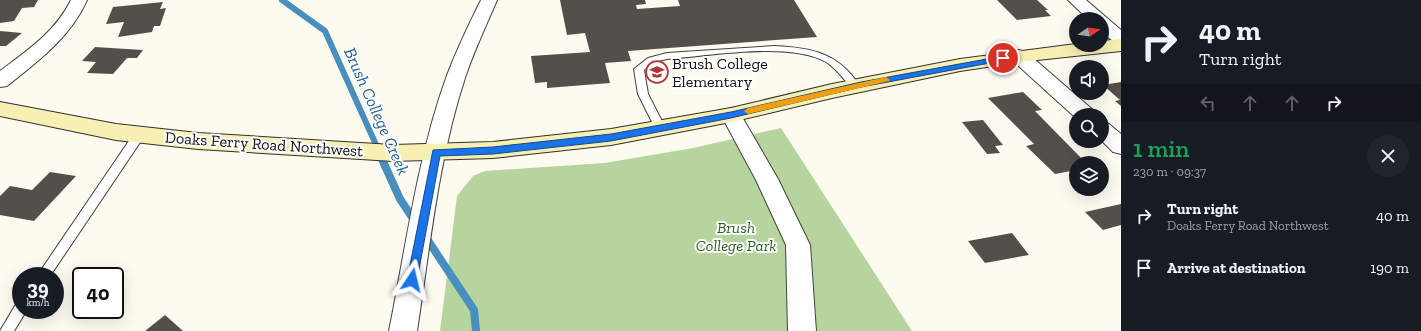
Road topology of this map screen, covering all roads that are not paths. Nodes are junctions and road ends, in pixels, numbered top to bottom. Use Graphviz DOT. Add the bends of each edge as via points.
graph roads {
  1 [pos="79,0"];
  2 [pos="490,0"];
  3 [pos="1076,0"];
  4 [pos="1090,12"];
  5 [pos="1109,29"];
  6 [pos="1121,39"];
  7 [pos="1121,45"];
  8 [pos="1019,56"];
  9 [pos="0,81"];
  10 [pos="856,86"];
  11 [pos="1078,108"];
  12 [pos="0,109"];
  13 [pos="731,115"];
  14 [pos="661,129"];
  15 [pos="139,134"];
  16 [pos="1109,135"];
  17 [pos="1121,146"];
  18 [pos="436,153"];
  19 [pos="49,267"];
  20 [pos="14,319"];
  21 [pos="6,331"];
  22 [pos="403,331"];
  23 [pos="802,331"];
  1 -- 9 [label="street" via="73,16 58,35"];
  2 -- 18 [label="street" via="459,69 443,119"];
  3 -- 4 [label="street"];
  5 -- 6 [label="street"];
  7 -- 8 [label="main road, Doaks Ferry Road Northwest"];
  8 -- 10 [label="main road, Doaks Ferry Road Northwest"];
  8 -- 11 [label="street"];
  10 -- 13 [label="main road, Doaks Ferry Road Northwest"];
  10 -- 14 [label="lane" via="830,60 812,52 782,48 667,56 651,60 639,69 643,94"];
  12 -- 15 [label="main road, Doaks Ferry Road Northwest"];
  13 -- 14 [label="main road, Doaks Ferry Road Northwest"];
  13 -- 23 [label="street" via="767,179 798,245"];
  14 -- 18 [label="main road, Doaks Ferry Road Northwest" via="537,146"];
  15 -- 18 [label="main road, Doaks Ferry Road Northwest" via="247,145"];
  15 -- 19 [label="lane"];
  16 -- 17 [label="street"];
  18 -- 22 [label="street"];
  20 -- 21 [label="lane"];
}
